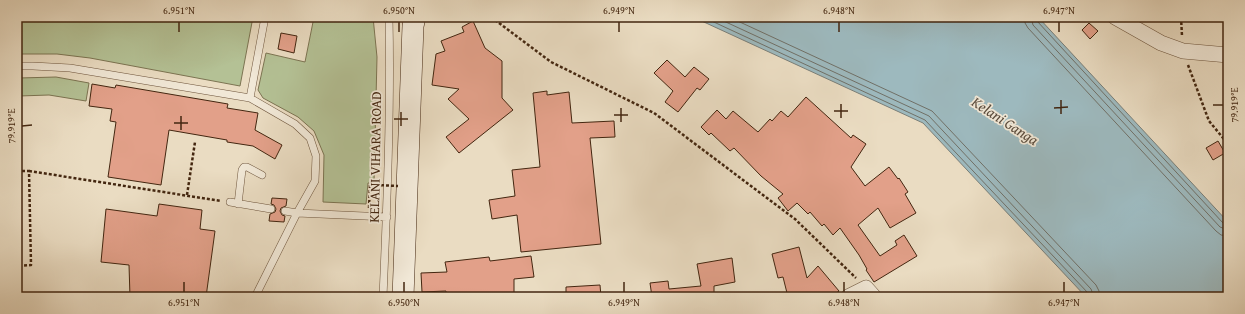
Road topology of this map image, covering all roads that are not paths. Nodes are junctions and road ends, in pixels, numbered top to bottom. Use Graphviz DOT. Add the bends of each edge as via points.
graph roads {
  1 [pos="265,17"];
  2 [pos="389,17"];
  3 [pos="1115,17"];
  4 [pos="414,22"];
  5 [pos="1228,56"];
  6 [pos="17,66"];
  7 [pos="250,98"];
  8 [pos="262,175"];
  9 [pos="230,202"];
  10 [pos="238,204"];
  11 [pos="271,208"];
  12 [pos="285,211"];
  13 [pos="297,213"];
  14 [pos="386,218"];
  15 [pos="870,292"];
  16 [pos="255,297"];
  17 [pos="383,297"];
  18 [pos="403,297"];
  19 [pos="848,297"];
  1 -- 7 [label="lane"];
  2 -- 14 [label="lane, KELANI VIHARA ROAD"];
  3 -- 5 [label="street" via="1161,43 1183,51"];
  4 -- 18 [label="street"];
  6 -- 7 [label="lane" via="70,68"];
  7 -- 13 [label="lane" via="295,124 310,138 316,156 315,181"];
  8 -- 10 [label="lane" via="244,167"];
  9 -- 10 [label="lane"];
  10 -- 11 [label="lane"];
  12 -- 13 [label="lane"];
  13 -- 14 [label="lane"];
  13 -- 16 [label="lane"];
  14 -- 17 [label="lane, KELANI VIHARA ROAD"];
  15 -- 19 [label="street"];
}
